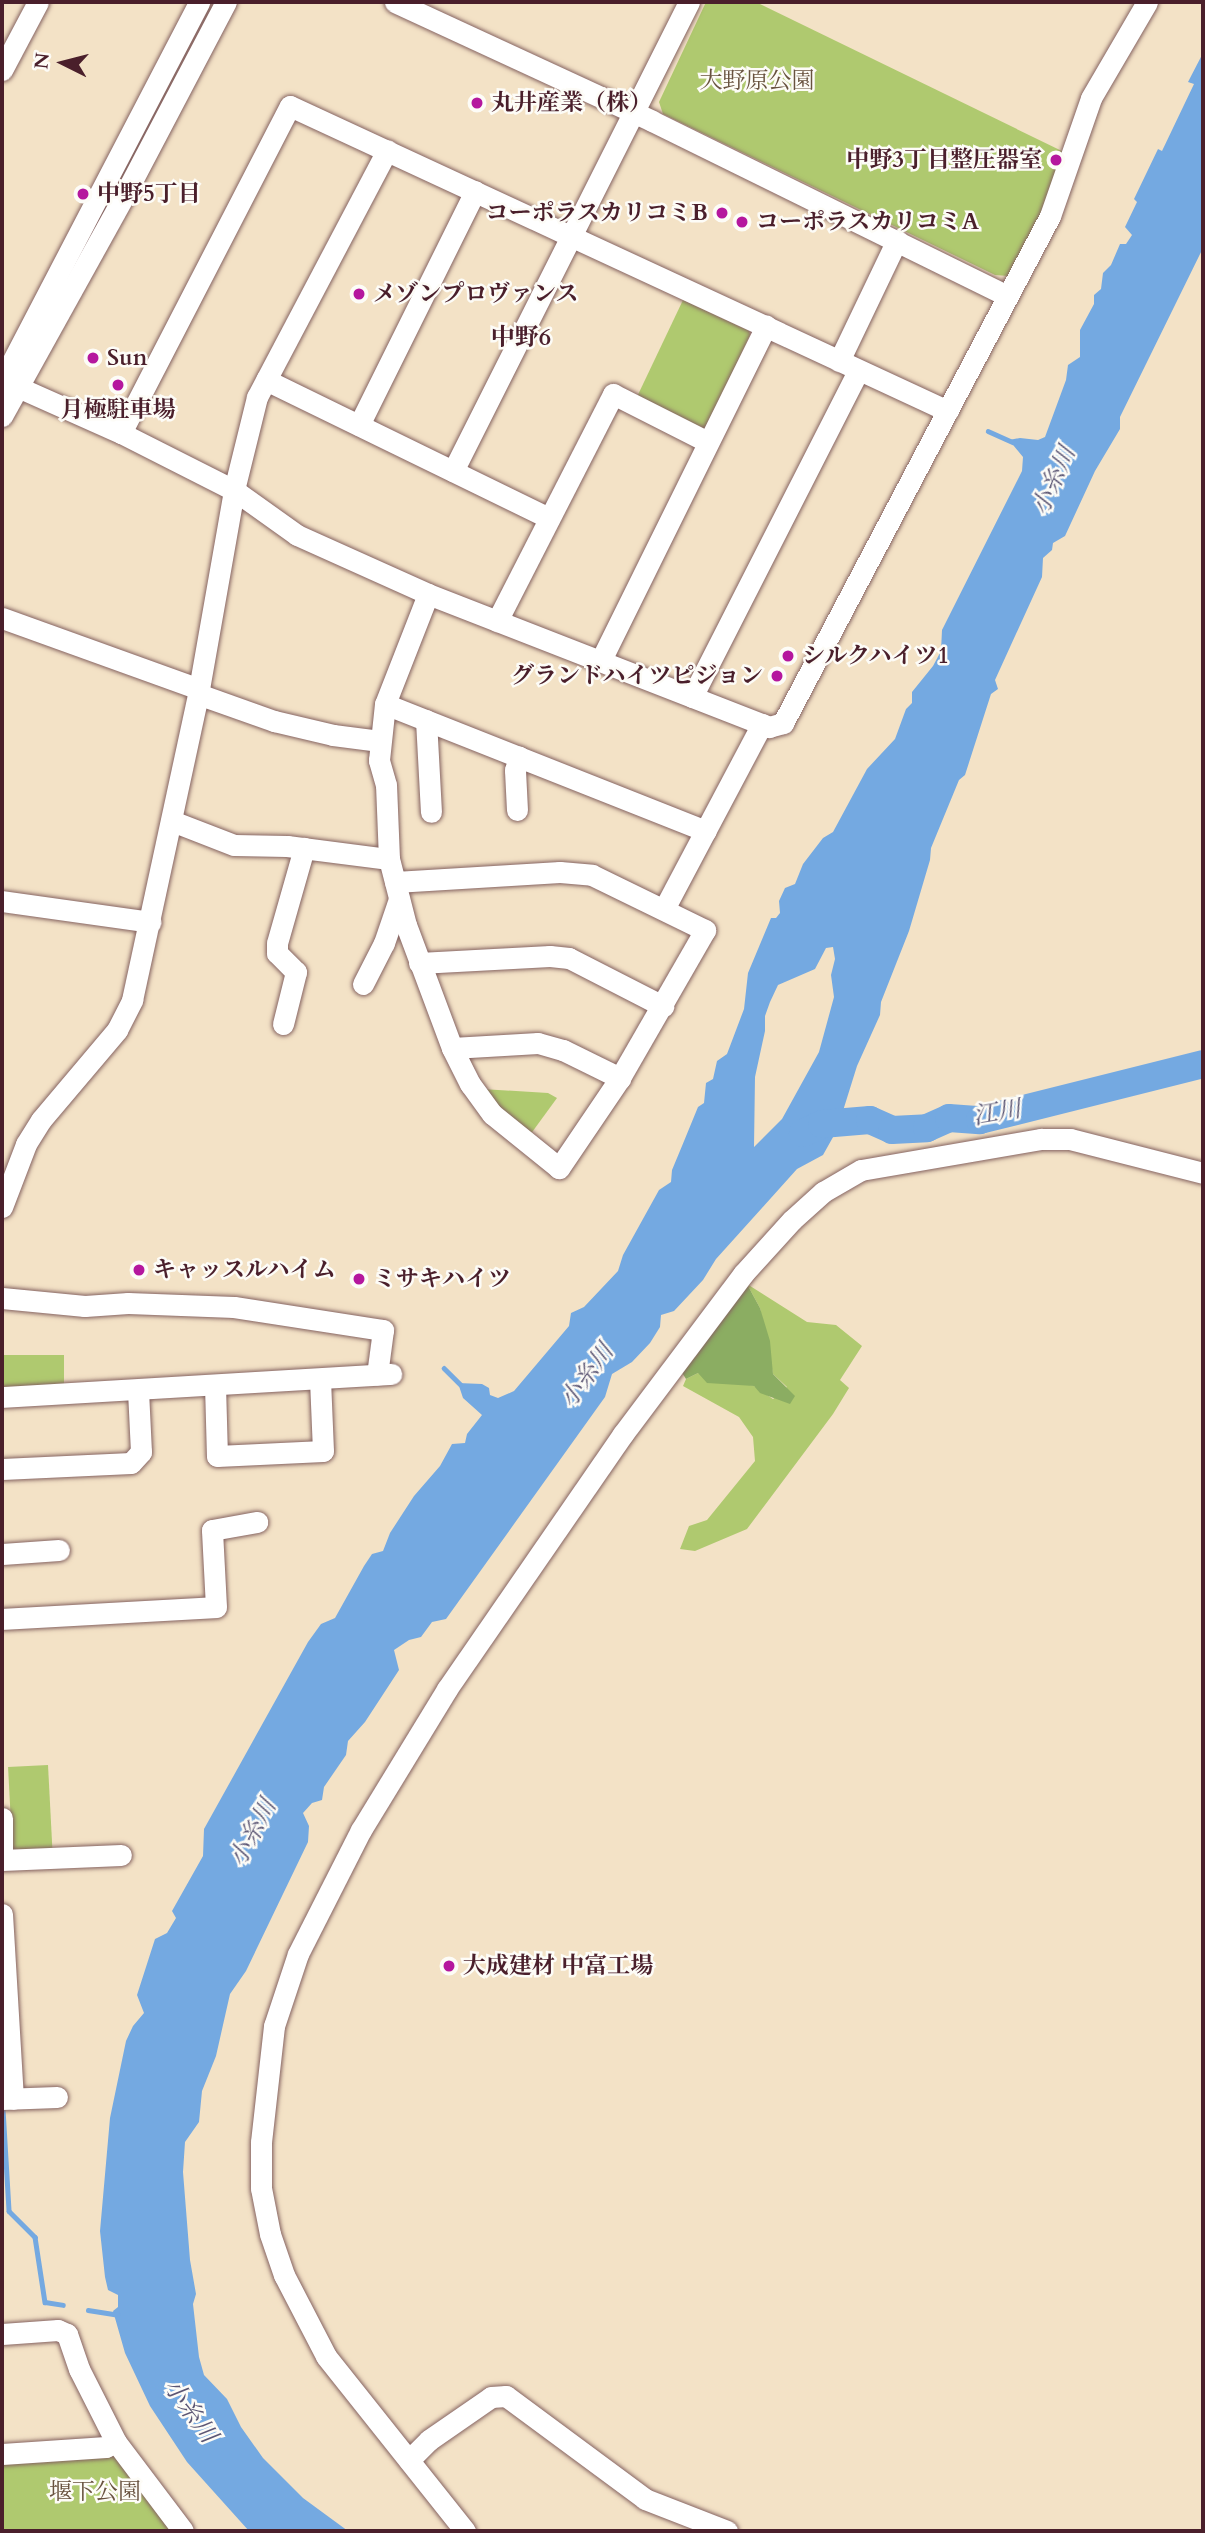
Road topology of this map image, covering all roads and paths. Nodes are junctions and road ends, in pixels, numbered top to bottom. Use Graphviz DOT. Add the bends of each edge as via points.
graph roads {
  1 [pos="38,2"];
  2 [pos="200,2"];
  3 [pos="226,2"];
  4 [pos="395,2"];
  5 [pos="689,2"];
  6 [pos="1147,2"];
  7 [pos="2,70"];
  8 [pos="635,113"];
  9 [pos="387,150"];
  10 [pos="475,191"];
  11 [pos="573,237"];
  12 [pos="897,240"];
  13 [pos="1006,295"];
  14 [pos="766,326"];
  15 [pos="839,361"];
  16 [pos="858,371"];
  17 [pos="266,380"];
  18 [pos="6,382"];
  19 [pos="948,411"];
  20 [pos="2,416"];
  21 [pos="359,425"];
  22 [pos="121,433"];
  23 [pos="708,442"];
  24 [pos="453,471"];
  25 [pos="234,490"];
  26 [pos="550,518"];
  27 [pos="428,594"];
  28 [pos="2,618"];
  29 [pos="497,621"];
  30 [pos="601,660"];
  31 [pos="199,692"];
  32 [pos="692,697"];
  33 [pos="385,704"];
  34 [pos="426,720"];
  35 [pos="762,724"];
  36 [pos="380,741"];
  37 [pos="519,757"];
  38 [pos="517,810"];
  39 [pos="431,812"];
  40 [pos="172,821"];
  41 [pos="706,831"];
  42 [pos="304,848"];
  43 [pos="389,859"];
  44 [pos="397,890"];
  45 [pos="2,901"];
  46 [pos="664,909"];
  47 [pos="151,922"];
  48 [pos="419,963"];
  49 [pos="363,984"];
  50 [pos="663,1006"];
  51 [pos="283,1024"];
  52 [pos="452,1048"];
  53 [pos="620,1078"];
  54 [pos="1203,1172"];
  55 [pos="2,1207"];
  56 [pos="2,1298"];
  57 [pos="320,1379"];
  58 [pos="215,1385"];
  59 [pos="138,1390"];
  60 [pos="2,1397"];
  61 [pos="2,1469"];
  62 [pos="257,1522"];
  63 [pos="59,1550"];
  64 [pos="2,1554"];
  65 [pos="2,1619"];
  66 [pos="2,1818"];
  67 [pos="121,1856"];
  68 [pos="2,1858"];
  69 [pos="2,1914"];
  70 [pos="57,2097"];
  71 [pos="7,2099"];
  72 [pos="2,2334"];
  73 [pos="116,2442"];
  74 [pos="2,2454"];
  75 [pos="409,2460"];
  76 [pos="183,2531"];
  77 [pos="465,2531"];
  78 [pos="727,2531"];
  1 -- 7 [label="street"];
  2 -- 18 [label="street"];
  3 -- 18 [label="street" via="29,363"];
  4 -- 8 [label="street"];
  5 -- 8 [label="street"];
  6 -- 13 [label="street" via="1091,97 1050,216"];
  8 -- 11 [label="street"];
  8 -- 12 [label="street"];
  9 -- 10 [label="street"];
  9 -- 17 [label="street"];
  9 -- 22 [label="street" via="290,106"];
  10 -- 11 [label="street"];
  10 -- 21 [label="street"];
  11 -- 14 [label="street"];
  11 -- 24 [label="street"];
  12 -- 13 [label="street"];
  12 -- 15 [label="street"];
  13 -- 19 [label="street"];
  14 -- 15 [label="street"];
  14 -- 23 [label="street"];
  15 -- 16 [label="street"];
  16 -- 19 [label="street"];
  16 -- 32 [label="street"];
  17 -- 21 [label="street"];
  17 -- 25 [label="street" via="257,397"];
  18 -- 20 [label="street"];
  18 -- 22 [label="street"];
  19 -- 35 [label="street" via="783,723"];
  21 -- 24 [label="street"];
  22 -- 25 [label="street"];
  23 -- 26 [label="street" via="613,394"];
  23 -- 30 [label="street"];
  24 -- 26 [label="street"];
  25 -- 27 [label="street" via="297,535"];
  25 -- 31 [label="street"];
  26 -- 29 [label="street"];
  27 -- 29 [label="street"];
  27 -- 33 [label="street"];
  28 -- 31 [label="street"];
  29 -- 30 [label="street"];
  30 -- 32 [label="street"];
  31 -- 36 [label="street" via="274,721"];
  31 -- 40 [label="street"];
  32 -- 35 [label="street"];
  33 -- 34 [label="street"];
  33 -- 36 [label="street"];
  34 -- 37 [label="street"];
  34 -- 39 [label="street"];
  35 -- 41 [label="street"];
  36 -- 43 [label="street"];
  37 -- 38 [label="street" via="515,770"];
  37 -- 41 [label="street"];
  40 -- 42 [label="street" via="234,845"];
  40 -- 47 [label="street"];
  41 -- 46 [label="street"];
  42 -- 43 [label="street"];
  42 -- 51 [label="street" via="276,949 296,972"];
  43 -- 44 [label="street"];
  44 -- 46 [label="street" via="560,872 592,875"];
  44 -- 48 [label="street"];
  44 -- 49 [label="street" via="384,943"];
  45 -- 47 [label="street"];
  46 -- 50 [label="street" via="705,930"];
  47 -- 55 [label="street" via="132,1000 117,1030 31,1136"];
  48 -- 50 [label="street" via="569,958"];
  48 -- 52 [label="street"];
  50 -- 53 [label="street"];
  52 -- 53 [label="street" via="538,1043"];
  52 -- 53 [label="street" via="492,1114 559,1168"];
  54 -- 75 [label="street" via="1070,1139 1041,1139 888,1163 861,1170 823,1192 743,1274 623,1434 447,1689 385,1789 323,1900 298,1954 274,2026 261,2142 261,2188 270,2234 296,2303 326,2356"];
  56 -- 57 [label="street" via="85,1306 234,1307 383,1329 384,1374"];
  57 -- 58 [label="street"];
  57 -- 58 [label="street" via="323,1451 216,1456"];
  58 -- 59 [label="street"];
  59 -- 60 [label="street"];
  59 -- 61 [label="street" via="141,1452 131,1463"];
  62 -- 65 [label="street" via="212,1530 216,1607"];
  63 -- 64 [label="street"];
  66 -- 68 [label="street"];
  67 -- 68 [label="street"];
  69 -- 71 [label="street"];
  70 -- 71 [label="street"];
  72 -- 73 [label="street" via="58,2330 67,2334 79,2369"];
  73 -- 74 [label="street"];
  73 -- 76 [label="street"];
  75 -- 77 [label="street"];
  75 -- 78 [label="street" via="429,2440 491,2397 506,2396 645,2499"];
}
